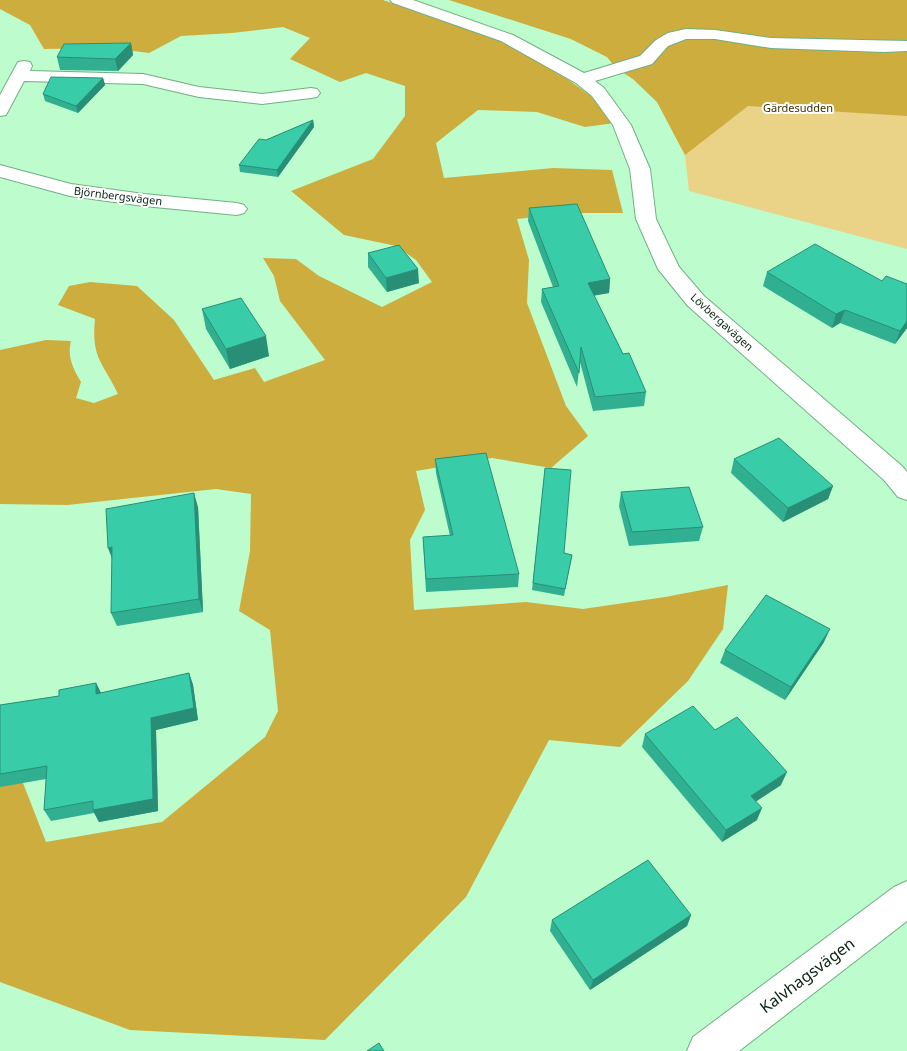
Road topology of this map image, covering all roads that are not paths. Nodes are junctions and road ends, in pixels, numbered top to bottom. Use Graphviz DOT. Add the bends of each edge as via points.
graph roads {
  1 [pos="398,0"];
  2 [pos="907,46"];
  3 [pos="582,79"];
  4 [pos="311,93"];
  5 [pos="0,111"];
  6 [pos="0,171"];
  7 [pos="237,208"];
  8 [pos="907,490"];
  9 [pos="907,899"];
  10 [pos="707,1051"];
  1 -- 3 [label="street, Lövbergavägen" via="507,38"];
  2 -- 3 [label="street" via="771,43 731,36 683,34 661,44 646,60"];
  3 -- 8 [label="street, Lövbergavägen" via="598,92 622,125 640,169 646,219 668,269 696,301 893,474"];
  4 -- 5 [label="street" via="262,99 199,92 143,79 22,71"];
  6 -- 7 [label="street, Björnbergsvägen" via="70,190"];
  9 -- 10 [label="street, Kalvhagsvägen"];
}
